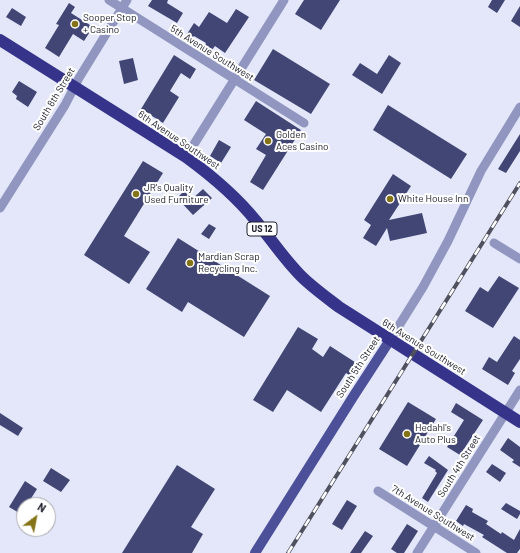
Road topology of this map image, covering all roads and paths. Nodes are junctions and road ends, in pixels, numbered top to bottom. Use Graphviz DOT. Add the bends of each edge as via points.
graph roads {
  1 [pos="109,0"];
  2 [pos="127,0"];
  3 [pos="284,0"];
  4 [pos="122,8"];
  5 [pos="0,40"];
  6 [pos="234,80"];
  7 [pos="75,87"];
  8 [pos="520,106"];
  9 [pos="304,124"];
  10 [pos="186,157"];
  11 [pos="0,208"];
  12 [pos="494,242"];
  13 [pos="520,259"];
  14 [pos="390,340"];
  15 [pos="520,390"];
  16 [pos="506,413"];
  17 [pos="520,422"];
  18 [pos="378,491"];
  19 [pos="434,527"];
  20 [pos="255,553"];
  21 [pos="417,553"];
  22 [pos="476,553"];
  1 -- 4 [label="street, 5th Avenue Southwest"];
  2 -- 4 [label="street, South 8th Street"];
  3 -- 6 [label="street"];
  4 -- 6 [label="street, 5th Avenue Southwest"];
  4 -- 7 [label="street, South 8th Street"];
  5 -- 7 [label="highway, 6th Avenue Southwest / US 12"];
  6 -- 9 [label="street, 5th Avenue Southwest"];
  6 -- 10 [label="street"];
  7 -- 10 [label="highway, 6th Avenue Southwest / US 12"];
  7 -- 11 [label="street, South 8th Street"];
  8 -- 14 [label="street, South 5th Street" via="484,167 423,287"];
  10 -- 14 [label="highway, 6th Avenue Southwest / US 12" via="233,195 289,263 312,286"];
  12 -- 13 [label="street"];
  14 -- 16 [label="highway, 6th Avenue Southwest / US 12"];
  14 -- 20 [label="main road, South 5th Street"];
  15 -- 16 [label="street, South 4th Street"];
  16 -- 17 [label="highway, 6th Avenue Southwest / US 12"];
  16 -- 19 [label="street, South 4th Street"];
  18 -- 19 [label="street, 7th Avenue Southwest"];
  19 -- 21 [label="street, South 4th Street"];
  19 -- 22 [label="street, 7th Avenue Southwest"];
}
